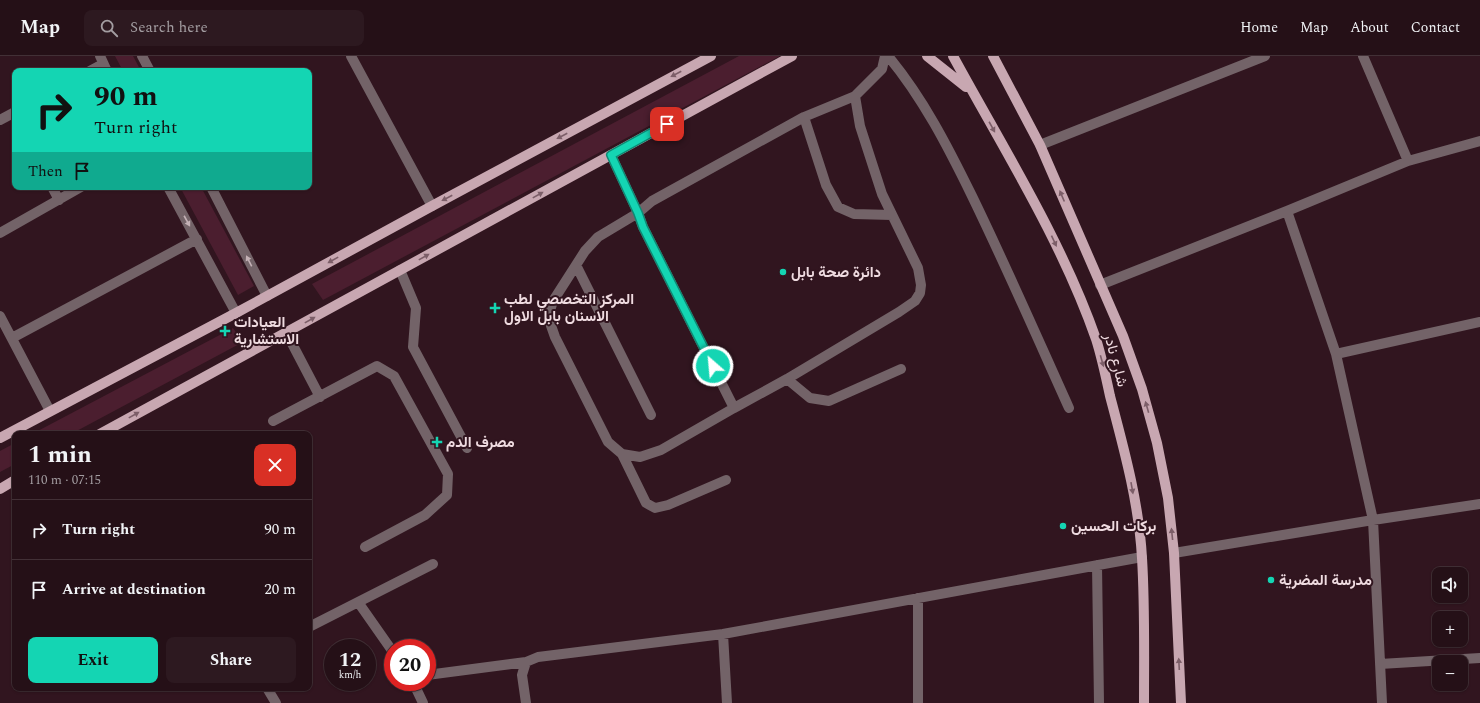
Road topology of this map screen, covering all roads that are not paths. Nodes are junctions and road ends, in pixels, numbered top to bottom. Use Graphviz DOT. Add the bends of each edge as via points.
graph roads {
  1 [pos="142,56"];
  2 [pos="351,56"];
  3 [pos="710,56"];
  4 [pos="792,56"];
  5 [pos="885,56"];
  6 [pos="888,56"];
  7 [pos="927,56"];
  8 [pos="953,56"];
  9 [pos="993,56"];
  10 [pos="1264,56"];
  11 [pos="1363,56"];
  12 [pos="148,68"];
  13 [pos="855,96"];
  14 [pos="981,108"];
  15 [pos="12,116"];
  16 [pos="804,117"];
  17 [pos="0,120"];
  18 [pos="1480,141"];
  19 [pos="1040,145"];
  20 [pos="611,155"];
  21 [pos="1408,161"];
  22 [pos="54,190"];
  23 [pos="76,190"];
  24 [pos="170,190"];
  25 [pos="213,190"];
  26 [pos="59,200"];
  27 [pos="432,206"];
  28 [pos="1287,211"];
  29 [pos="638,213"];
  30 [pos="892,215"];
  31 [pos="0,234"];
  32 [pos="197,239"];
  33 [pos="576,265"];
  34 [pos="400,270"];
  35 [pos="1100,284"];
  36 [pos="267,296"];
  37 [pos="236,313"];
  38 [pos="0,316"];
  39 [pos="1480,322"];
  40 [pos="286,332"];
  41 [pos="12,338"];
  42 [pos="1336,354"];
  43 [pos="901,369"];
  44 [pos="788,379"];
  45 [pos="320,397"];
  46 [pos="734,408"];
  47 [pos="1069,408"];
  48 [pos="50,411"];
  49 [pos="651,415"];
  50 [pos="273,421"];
  51 [pos="13,431"];
  52 [pos="105,431"];
  53 [pos="12,432"];
  54 [pos="0,438"];
  55 [pos="467,448"];
  56 [pos="622,454"];
  57 [pos="726,480"];
  58 [pos="12,482"];
  59 [pos="0,488"];
  60 [pos="1480,504"];
  61 [pos="1373,520"];
  62 [pos="365,547"];
  63 [pos="1174,553"];
  64 [pos="1142,557"];
  65 [pos="433,564"];
  66 [pos="1097,565"];
  67 [pos="918,598"];
  68 [pos="358,602"];
  69 [pos="312,625"];
  70 [pos="723,634"];
  71 [pos="384,639"];
  72 [pos="1480,658"];
  73 [pos="526,662"];
  74 [pos="1380,664"];
  75 [pos="436,674"];
  76 [pos="269,691"];
  77 [pos="417,691"];
  78 [pos="276,703"];
  79 [pos="423,703"];
  80 [pos="526,703"];
  81 [pos="727,703"];
  82 [pos="918,703"];
  83 [pos="1100,703"];
  84 [pos="1144,703"];
  85 [pos="1180,703"];
  86 [pos="1382,703"];
  1 -- 12 [label="street"];
  2 -- 27 [label="street"];
  3 -- 27 [label="main road, one-way"];
  4 -- 20 [label="main road"];
  5 -- 13 [label="street" via="882,69"];
  6 -- 47 [label="street" via="916,92 957,167 994,241"];
  7 -- 14 [label="main road" via="963,83"];
  8 -- 14 [label="main road, شارع نادر"];
  9 -- 19 [label="main road, شارع نادر"];
  10 -- 19 [label="street"];
  11 -- 21 [label="street"];
  13 -- 16 [label="street"];
  13 -- 30 [label="street" via="860,126 882,194"];
  14 -- 64 [label="main road, شارع نادر, one-way" via="1051,234 1096,339 1130,475"];
  15 -- 17 [label="street"];
  16 -- 29 [label="street" via="652,200"];
  16 -- 30 [label="street" via="826,185 838,207 854,214"];
  18 -- 21 [label="street"];
  35 -- 19 [label="main road, شارع نادر, one-way"];
  20 -- 29 [label="street"];
  34 -- 20 [label="main road, one-way"];
  21 -- 28 [label="street"];
  22 -- 26 [label="street"];
  23 -- 26 [label="street"];
  24 -- 32 [label="street, one-way"];
  36 -- 25 [label="street, one-way"];
  26 -- 31 [label="street"];
  27 -- 36 [label="main road, one-way"];
  28 -- 35 [label="street"];
  28 -- 42 [label="street"];
  29 -- 33 [label="street" via="598,237"];
  29 -- 46 [label="street"];
  30 -- 44 [label="street" via="918,268 921,285 915,301"];
  32 -- 37 [label="street"];
  32 -- 41 [label="street"];
  33 -- 49 [label="street"];
  33 -- 56 [label="street" via="553,301 548,317 555,337 608,442"];
  40 -- 34 [label="main road, one-way"];
  34 -- 55 [label="street" via="416,308 413,347"];
  63 -- 35 [label="main road, شارع نادر, one-way" via="1158,442 1123,336"];
  36 -- 37 [label="main road"];
  37 -- 48 [label="main road"];
  38 -- 41 [label="street"];
  39 -- 42 [label="street"];
  40 -- 45 [label="street"];
  52 -- 40 [label="main road, one-way"];
  41 -- 48 [label="street"];
  42 -- 61 [label="street"];
  43 -- 44 [label="street" via="829,401 810,398"];
  44 -- 46 [label="street"];
  45 -- 50 [label="street"];
  45 -- 62 [label="street" via="377,366 394,376 448,474 446,495 424,515"];
  46 -- 56 [label="street" via="661,450 640,457"];
  48 -- 51 [label="main road"];
  53 -- 54 [label="main road"];
  56 -- 57 [label="street" via="646,502 655,508"];
  58 -- 59 [label="main road"];
  60 -- 61 [label="street"];
  61 -- 63 [label="street"];
  61 -- 74 [label="street"];
  85 -- 63 [label="main road, شارع نادر, one-way"];
  64 -- 66 [label="street"];
  64 -- 84 [label="main road, شارع نادر"];
  65 -- 68 [label="street"];
  66 -- 67 [label="street"];
  66 -- 83 [label="street"];
  67 -- 70 [label="street"];
  67 -- 82 [label="street"];
  68 -- 69 [label="street"];
  68 -- 71 [label="street"];
  70 -- 73 [label="street" via="538,657"];
  70 -- 81 [label="street"];
  72 -- 74 [label="street"];
  73 -- 75 [label="street"];
  73 -- 80 [label="street" via="522,674"];
  74 -- 86 [label="street"];
  76 -- 78 [label="street"];
  77 -- 79 [label="street"];
}
